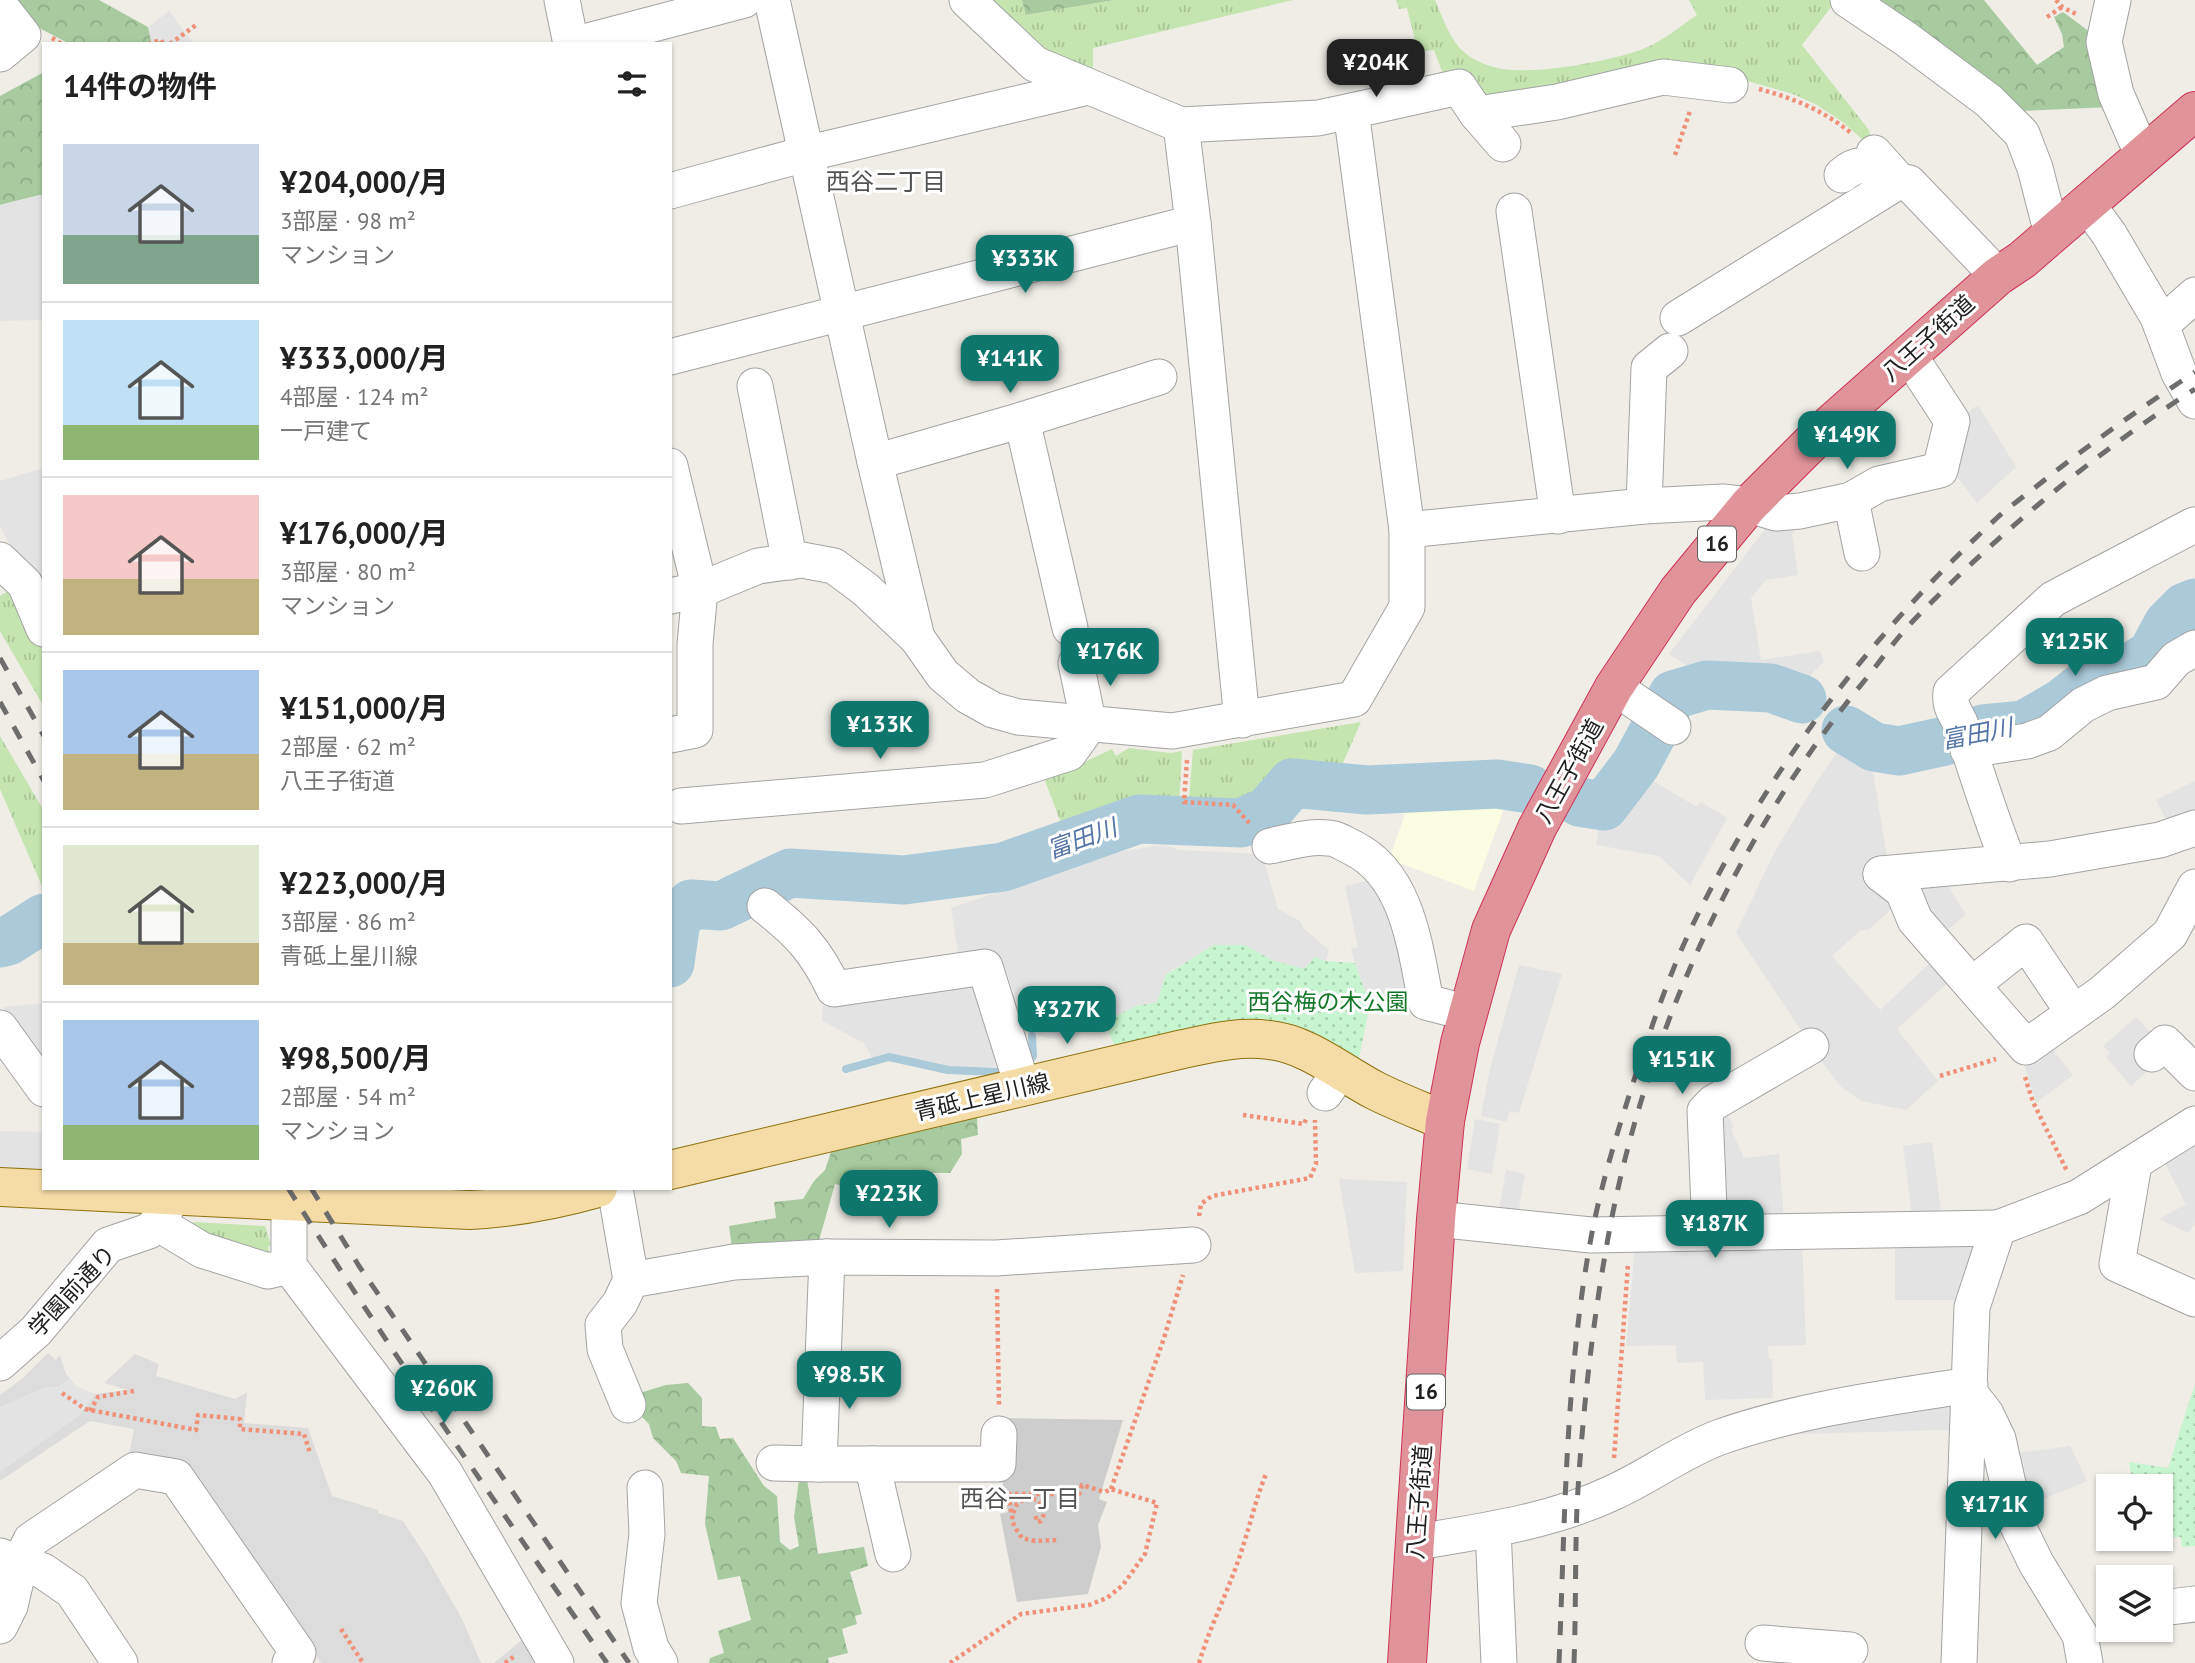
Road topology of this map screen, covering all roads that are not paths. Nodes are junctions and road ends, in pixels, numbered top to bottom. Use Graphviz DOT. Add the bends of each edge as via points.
graph roads {
  1 [pos="562,0"];
  2 [pos="744,0"];
  3 [pos="772,0"];
  4 [pos="967,0"];
  5 [pos="1848,0"];
  6 [pos="2113,0"];
  7 [pos="0,6"];
  8 [pos="571,42"];
  9 [pos="585,42"];
  10 [pos="0,54"];
  11 [pos="1730,85"];
  12 [pos="1088,87"];
  13 [pos="1351,111"];
  14 [pos="2195,111"];
  15 [pos="1477,114"];
  16 [pos="1181,125"];
  17 [pos="1503,144"];
  18 [pos="805,154"];
  19 [pos="2143,156"];
  20 [pos="1888,168"];
  21 [pos="1842,174"];
  22 [pos="672,190"];
  23 [pos="2087,204"];
  24 [pos="1514,211"];
  25 [pos="1194,223"];
  26 [pos="2052,234"];
  27 [pos="1998,276"];
  28 [pos="2195,295"];
  29 [pos="843,313"];
  30 [pos="2161,325"];
  31 [pos="1909,355"];
  32 [pos="672,356"];
  33 [pos="1159,377"];
  34 [pos="755,386"];
  35 [pos="2195,401"];
  36 [pos="1022,420"];
  37 [pos="875,462"];
  38 [pos="672,483"];
  39 [pos="1851,500"];
  40 [pos="1749,505"];
  41 [pos="1644,506"];
  42 [pos="1558,516"];
  43 [pos="2195,527"];
  44 [pos="1407,530"];
  45 [pos="1862,553"];
  46 [pos="0,560"];
  47 [pos="790,562"];
  48 [pos="685,593"];
  49 [pos="42,624"];
  50 [pos="1070,628"];
  51 [pos="917,638"];
  52 [pos="2195,648"];
  53 [pos="1076,663"];
  54 [pos="1625,695"];
  55 [pos="1242,720"];
  56 [pos="1089,725"];
  57 [pos="1671,726"];
  58 [pos="672,736"];
  59 [pos="1965,739"];
  60 [pos="681,806"];
  61 [pos="2190,830"];
  62 [pos="1270,846"];
  63 [pos="2009,864"];
  64 [pos="2195,878"];
  65 [pos="2195,887"];
  66 [pos="765,906"];
  67 [pos="1972,985"];
  68 [pos="2073,1012"];
  69 [pos="1468,1013"];
  70 [pos="0,1028"];
  71 [pos="1811,1046"];
  72 [pos="2152,1054"];
  73 [pos="2195,1073"];
  74 [pos="42,1086"];
  75 [pos="1023,1088"];
  76 [pos="1445,1122"];
  77 [pos="2195,1124"];
  78 [pos="2134,1164"];
  79 [pos="672,1170"];
  80 [pos="0,1187"];
  81 [pos="42,1189"];
  82 [pos="59,1190"];
  83 [pos="590,1190"];
  84 [pos="615,1190"];
  85 [pos="450,1199"];
  86 [pos="289,1202"];
  87 [pos="165,1209"];
  88 [pos="1436,1219"];
  89 [pos="1998,1228"];
  90 [pos="1710,1232"];
  91 [pos="1193,1245"];
  92 [pos="827,1257"];
  93 [pos="289,1266"];
  94 [pos="631,1280"];
  95 [pos="2195,1299"];
  96 [pos="0,1363"];
  97 [pos="1970,1388"];
  98 [pos="628,1405"];
  99 [pos="1001,1457"];
  100 [pos="774,1463"];
  101 [pos="819,1464"];
  102 [pos="872,1464"];
  103 [pos="645,1488"];
  104 [pos="1493,1530"];
  105 [pos="1417,1542"];
  106 [pos="893,1554"];
  107 [pos="10,1560"];
  108 [pos="2195,1604"];
  109 [pos="2173,1607"];
  110 [pos="0,1626"];
  111 [pos="2091,1641"];
  112 [pos="1763,1643"];
  113 [pos="1854,1649"];
  114 [pos="120,1663"];
  115 [pos="290,1663"];
  116 [pos="556,1663"];
  117 [pos="660,1663"];
  118 [pos="1407,1663"];
  119 [pos="1499,1663"];
  120 [pos="1959,1663"];
  1 -- 8 [label="street"];
  2 -- 9 [label="street"];
  3 -- 18 [label="street"];
  4 -- 12 [label="street" via="1035,64"];
  5 -- 26 [label="street" via="1989,101 2022,134"];
  6 -- 19 [label="street" via="2104,42 2116,94"];
  7 -- 10 [label="street" via="23,35"];
  11 -- 15 [label="street" via="1662,77 1557,102"];
  12 -- 16 [label="street"];
  12 -- 18 [label="street"];
  13 -- 15 [label="street" via="1459,87"];
  13 -- 16 [label="street" via="1318,118"];
  13 -- 44 [label="street"];
  14 -- 19 [label="highway, 八王子街道 / 16"];
  15 -- 17 [label="street"];
  16 -- 25 [label="street"];
  18 -- 22 [label="street"];
  18 -- 29 [label="street"];
  19 -- 23 [label="highway, 八王子街道 / 16"];
  20 -- 21 [label="street" via="1851,166"];
  20 -- 27 [label="street" via="1909,183"];
  20 -- 41 [label="street" via="1674,335 1649,368"];
  23 -- 26 [label="highway, 八王子街道 / 16"];
  23 -- 30 [label="street"];
  24 -- 42 [label="street"];
  25 -- 29 [label="street"];
  25 -- 55 [label="street" via="1203,367"];
  26 -- 27 [label="highway, 八王子街道 / 16"];
  27 -- 31 [label="highway, 八王子街道 / 16"];
  28 -- 30 [label="street"];
  29 -- 32 [label="street"];
  29 -- 37 [label="street"];
  30 -- 35 [label="street"];
  31 -- 39 [label="street" via="1952,421 1940,470 1879,484"];
  31 -- 40 [label="highway, 八王子街道 / 16"];
  33 -- 36 [label="street"];
  34 -- 47 [label="street"];
  36 -- 37 [label="street"];
  36 -- 50 [label="street"];
  37 -- 51 [label="street"];
  38 -- 48 [label="street"];
  39 -- 40 [label="street" via="1776,513"];
  39 -- 45 [label="street"];
  40 -- 41 [label="street"];
  40 -- 54 [label="highway, 八王子街道 / 16" via="1678,591"];
  41 -- 42 [label="street"];
  42 -- 44 [label="street"];
  43 -- 59 [label="street" via="2053,599 1951,692 1949,705"];
  44 -- 55 [label="street" via="1407,607 1354,699"];
  46 -- 49 [label="street" via="25,584"];
  47 -- 48 [label="street" via="758,566"];
  47 -- 51 [label="street" via="834,566"];
  48 -- 58 [label="street" via="695,643 695,730"];
  51 -- 56 [label="street" via="943,675 993,710"];
  52 -- 59 [label="street" via="2176,659 2156,682 2106,693 2049,733 2027,741"];
  53 -- 56 [label="street"];
  54 -- 57 [label="street"];
  54 -- 69 [label="highway, 八王子街道 / 16" via="1537,828 1491,930"];
  55 -- 56 [label="street" via="1171,731"];
  56 -- 60 [label="street" via="1069,753 985,780"];
  59 -- 63 [label="street"];
  61 -- 63 [label="street" via="2160,840"];
  61 -- 64 [label="street"];
  62 -- 69 [label="street" via="1331,838 1368,855 1386,875 1402,906 1414,938 1426,1002"];
  63 -- 67 [label="street" via="1881,874 1903,891 1915,920"];
  65 -- 68 [label="street" via="2170,934"];
  66 -- 75 [label="street" via="798,932 821,961 834,989 985,967"];
  67 -- 68 [label="street" via="2021,1050"];
  67 -- 68 [label="street" via="2026,942"];
  69 -- 76 [label="highway, 八王子街道 / 16"];
  70 -- 74 [label="street"];
  71 -- 90 [label="street" via="1705,1111"];
  72 -- 73 [label="street" via="2165,1043"];
  75 -- 76 [label="main road, 青砥上星川線" via="1219,1041 1271,1040 1298,1046 1329,1087 1379,1093"];
  75 -- 79 [label="main road, 青砥上星川線"];
  76 -- 88 [label="highway, 八王子街道 / 16"];
  77 -- 78 [label="street"];
  78 -- 89 [label="street" via="2079,1198"];
  78 -- 95 [label="street" via="2117,1264"];
  80 -- 81 [label="main road"];
  82 -- 87 [label="main road"];
  83 -- 85 [label="main road" via="508,1208"];
  84 -- 94 [label="street"];
  85 -- 86 [label="main road"];
  86 -- 87 [label="main road"];
  86 -- 93 [label="street"];
  87 -- 93 [label="street" via="202,1250 268,1271"];
  87 -- 96 [label="street, 学園前通り" via="149,1231 108,1245 36,1331"];
  88 -- 90 [label="street" via="1576,1234"];
  88 -- 105 [label="highway, 八王子街道 / 16"];
  89 -- 90 [label="street"];
  89 -- 97 [label="street" via="1972,1307"];
  91 -- 92 [label="street" via="996,1266"];
  92 -- 94 [label="street" via="734,1262"];
  92 -- 101 [label="street"];
  93 -- 116 [label="street" via="445,1473"];
  94 -- 98 [label="street" via="603,1325 605,1349"];
  97 -- 104 [label="street" via="1864,1402 1762,1424 1718,1438 1565,1512"];
  97 -- 111 [label="street" via="1998,1439 2017,1524 2036,1563"];
  97 -- 120 [label="street"];
  99 -- 102 [label="street" via="998,1464"];
  100 -- 101 [label="street"];
  101 -- 102 [label="street"];
  102 -- 106 [label="street"];
  103 -- 117 [label="street" via="647,1534 639,1603 651,1648"];
  104 -- 105 [label="street"];
  104 -- 119 [label="street"];
  105 -- 118 [label="highway, 八王子街道 / 16"];
  107 -- 110 [label="street" via="10,1606"];
  107 -- 114 [label="street" via="43,1571 72,1591"];
  107 -- 115 [label="street" via="31,1540 135,1470 176,1477 298,1653"];
  108 -- 109 [label="street"];
  112 -- 113 [label="street"];
}
